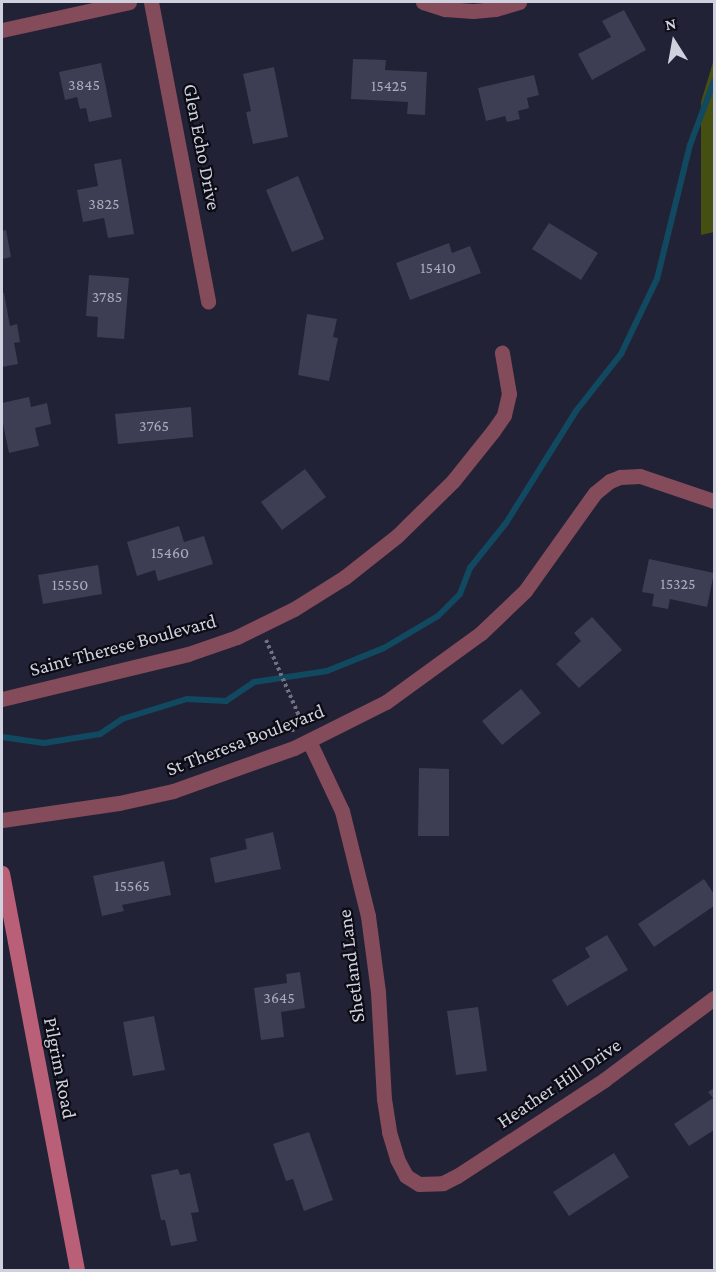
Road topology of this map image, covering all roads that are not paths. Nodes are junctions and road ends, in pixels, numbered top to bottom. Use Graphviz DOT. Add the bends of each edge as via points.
graph roads {
  1 [pos="129,2"];
  2 [pos="151,2"];
  3 [pos="423,2"];
  4 [pos="519,2"];
  5 [pos="2,30"];
  6 [pos="208,302"];
  7 [pos="502,353"];
  8 [pos="714,501"];
  9 [pos="2,699"];
  10 [pos="309,741"];
  11 [pos="2,820"];
  12 [pos="2,873"];
  13 [pos="714,998"];
  14 [pos="419,1184"];
  15 [pos="77,1270"];
  1 -- 5 [label="street"];
  2 -- 6 [label="street, Glen Echo Drive"];
  3 -- 4 [label="street" via="473,11"];
  7 -- 9 [label="street, Saint Therese Boulevard" via="509,394 504,415 493,431 453,481 397,536 345,577 294,609 188,654"];
  8 -- 10 [label="street, St Theresa Boulevard" via="640,476 620,477 596,493 525,591 481,633 387,702"];
  10 -- 11 [label="street, St Theresa Boulevard" via="172,791 108,805"];
  10 -- 14 [label="street, Shetland Lane" via="342,811 368,916 389,1132 406,1176"];
  12 -- 15 [label="main road, Pilgrim Road"];
  13 -- 14 [label="street, Heather Hill Drive" via="604,1080 458,1176 443,1183"];
}
